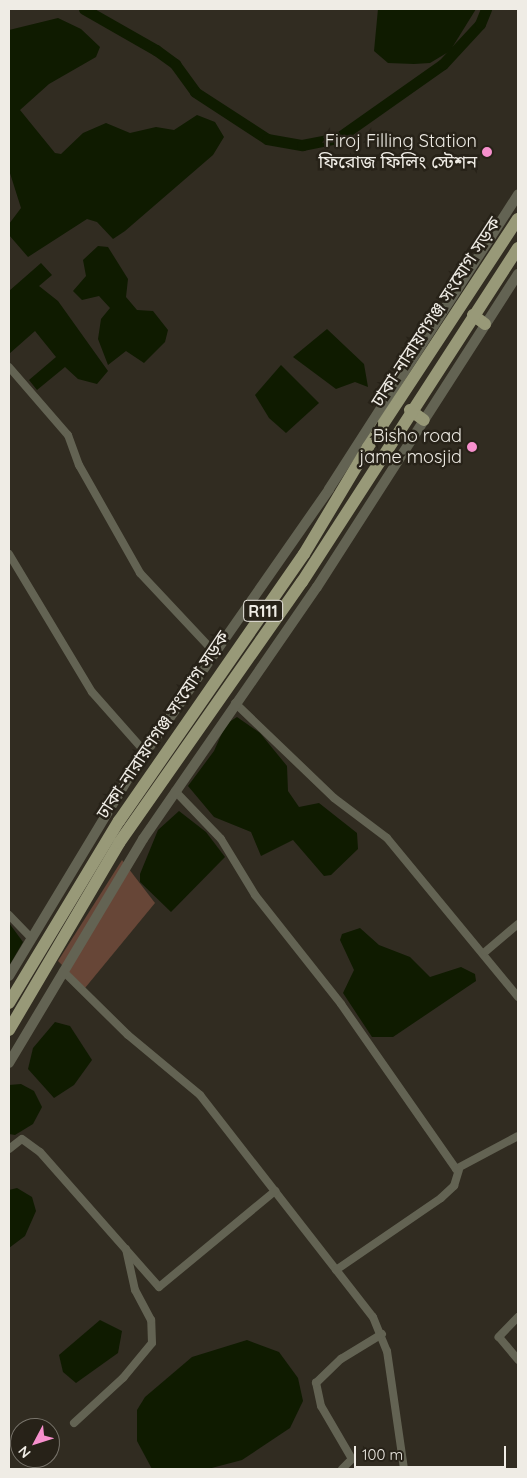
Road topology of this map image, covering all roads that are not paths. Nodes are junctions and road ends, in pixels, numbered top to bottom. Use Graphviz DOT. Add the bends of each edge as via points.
graph roads {
  1 [pos="518,195"];
  2 [pos="518,219"];
  3 [pos="518,248"];
  4 [pos="518,274"];
  5 [pos="473,315"];
  6 [pos="485,324"];
  7 [pos="426,349"];
  8 [pos="9,367"];
  9 [pos="410,410"];
  10 [pos="424,420"];
  11 [pos="334,492"];
  12 [pos="9,554"];
  13 [pos="216,654"];
  14 [pos="235,703"];
  15 [pos="145,752"];
  16 [pos="175,791"];
  17 [pos="9,915"];
  18 [pos="518,924"];
  19 [pos="31,938"];
  20 [pos="485,952"];
  21 [pos="63,971"];
  22 [pos="9,976"];
  23 [pos="518,997"];
  24 [pos="9,1003"];
  25 [pos="9,1030"];
  26 [pos="9,1063"];
  27 [pos="518,1136"];
  28 [pos="9,1149"];
  29 [pos="459,1170"];
  30 [pos="275,1191"];
  31 [pos="126,1249"];
  32 [pos="336,1270"];
  33 [pos="518,1317"];
  34 [pos="382,1334"];
  35 [pos="518,1360"];
  36 [pos="74,1423"];
  37 [pos="342,1469"];
  38 [pos="404,1469"];
  1 -- 7 [label="street"];
  2 -- 7 [label="main road, ঢাকা-নারায়ণগঞ্জ সংযোগ সড়ক / R111"];
  3 -- 5 [label="main road, ঢাকা-নারায়ণগঞ্জ সংযোগ সড়ক / R111"];
  4 -- 6 [label="street"];
  5 -- 6 [label="main road"];
  5 -- 9 [label="main road, ঢাকা-নারায়ণগঞ্জ সংযোগ সড়ক / R111"];
  6 -- 10 [label="street"];
  7 -- 11 [label="main road, ঢাকা-নারায়ণগঞ্জ সংযোগ সড়ক / R111"];
  8 -- 13 [label="street" via="68,435 79,464 140,573"];
  9 -- 10 [label="main road"];
  9 -- 25 [label="main road, ঢাকা-নারায়ণগঞ্জ সংযোগ সড়ক / R111" via="302,582 119,843"];
  10 -- 14 [label="street"];
  11 -- 13 [label="street"];
  11 -- 24 [label="main road, ঢাকা-নারায়ণগঞ্জ সংযোগ সড়ক / R111" via="304,554 119,821"];
  12 -- 15 [label="street" via="92,692"];
  13 -- 15 [label="street"];
  14 -- 16 [label="street"];
  14 -- 20 [label="street" via="334,798 387,838"];
  15 -- 19 [label="street"];
  16 -- 21 [label="street"];
  16 -- 29 [label="street" via="220,839 255,895 341,1004"];
  17 -- 19 [label="street"];
  18 -- 20 [label="street"];
  19 -- 22 [label="street"];
  20 -- 23 [label="street"];
  21 -- 26 [label="street"];
  21 -- 30 [label="street" via="128,1035 188,1082"];
  27 -- 29 [label="street"];
  28 -- 31 [label="street" via="22,1139 28,1141"];
  29 -- 32 [label="street" via="454,1186 441,1198"];
  30 -- 31 [label="street" via="163,1288"];
  30 -- 32 [label="street"];
  31 -- 36 [label="street" via="128,1271 152,1320 152,1343 123,1378"];
  32 -- 34 [label="street"];
  33 -- 35 [label="street" via="500,1336"];
  34 -- 37 [label="street" via="341,1359 316,1383 321,1406 352,1459"];
  34 -- 38 [label="street"];
}
